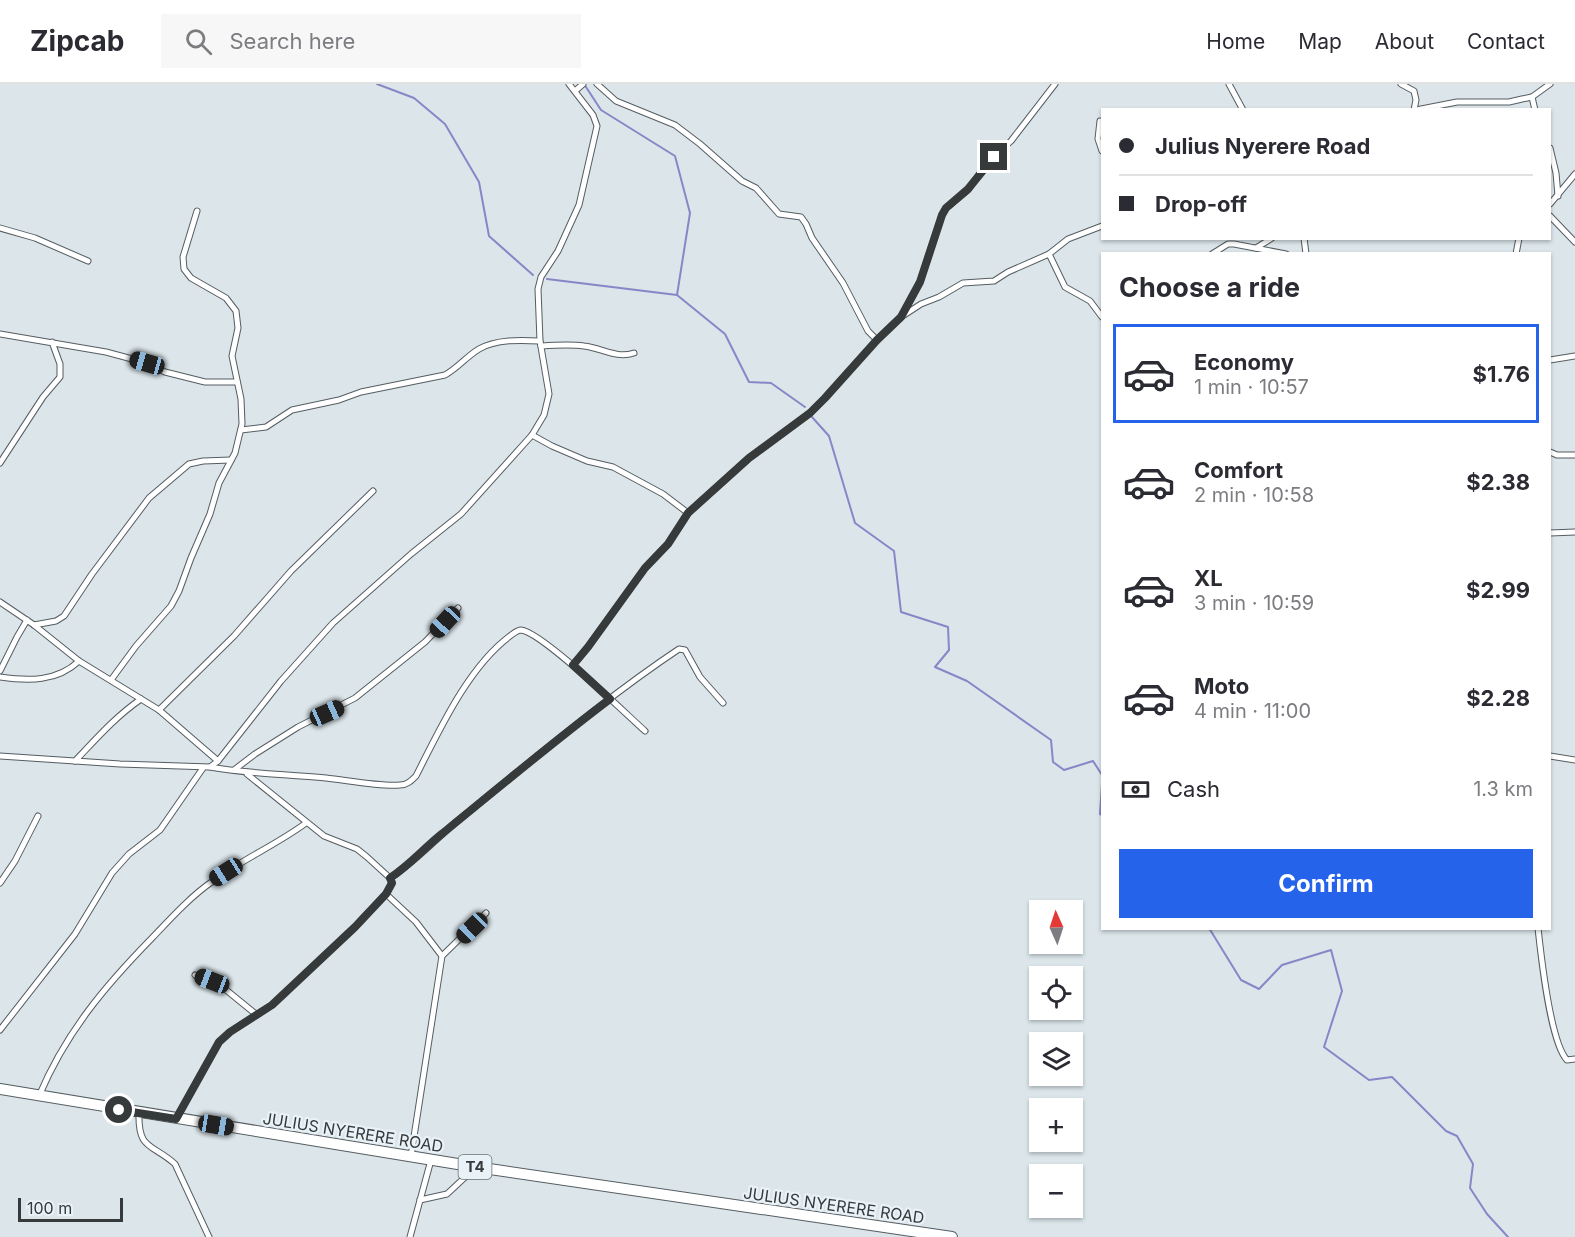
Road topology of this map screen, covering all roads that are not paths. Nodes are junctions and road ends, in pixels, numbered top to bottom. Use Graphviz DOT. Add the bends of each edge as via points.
graph roads {
  1 [pos="569,84"];
  2 [pos="583,84"];
  3 [pos="597,84"];
  4 [pos="1054,84"];
  5 [pos="1229,84"];
  6 [pos="1401,84"];
  7 [pos="1550,84"];
  8 [pos="575,91"];
  9 [pos="1532,97"];
  10 [pos="1241,108"];
  11 [pos="1415,108"];
  12 [pos="1425,108"];
  13 [pos="1535,108"];
  14 [pos="1100,121"];
  15 [pos="1101,149"];
  16 [pos="1551,152"];
  17 [pos="1575,174"];
  18 [pos="1558,196"];
  19 [pos="1551,203"];
  20 [pos="197,211"];
  21 [pos="1551,217"];
  22 [pos="1101,226"];
  23 [pos="0,228"];
  24 [pos="1269,240"];
  25 [pos="1575,242"];
  26 [pos="1256,248"];
  27 [pos="1215,252"];
  28 [pos="1276,252"];
  29 [pos="1049,254"];
  30 [pos="88,261"];
  31 [pos="1101,316"];
  32 [pos="901,317"];
  33 [pos="0,334"];
  34 [pos="877,340"];
  35 [pos="52,342"];
  36 [pos="541,343"];
  37 [pos="634,353"];
  38 [pos="1575,356"];
  39 [pos="1551,360"];
  40 [pos="237,382"];
  41 [pos="241,430"];
  42 [pos="532,435"];
  43 [pos="1551,452"];
  44 [pos="1575,455"];
  45 [pos="231,460"];
  46 [pos="0,463"];
  47 [pos="373,491"];
  48 [pos="688,513"];
  49 [pos="1575,532"];
  50 [pos="1551,533"];
  51 [pos="0,602"];
  52 [pos="458,608"];
  53 [pos="27,620"];
  54 [pos="34,625"];
  55 [pos="79,662"];
  56 [pos="573,665"];
  57 [pos="0,671"];
  58 [pos="0,677"];
  59 [pos="111,681"];
  60 [pos="141,699"];
  61 [pos="610,699"];
  62 [pos="723,703"];
  63 [pos="159,710"];
  64 [pos="645,731"];
  65 [pos="0,756"];
  66 [pos="1551,756"];
  67 [pos="218,760"];
  68 [pos="1575,760"];
  69 [pos="75,761"];
  70 [pos="210,767"];
  71 [pos="202,768"];
  72 [pos="234,770"];
  73 [pos="245,773"];
  74 [pos="38,816"];
  75 [pos="306,823"];
  76 [pos="390,878"];
  77 [pos="0,883"];
  78 [pos="386,894"];
  79 [pos="486,913"];
  80 [pos="1538,930"];
  81 [pos="442,956"];
  82 [pos="195,975"];
  83 [pos="257,1016"];
  84 [pos="0,1030"];
  85 [pos="1575,1059"];
  86 [pos="0,1089"];
  87 [pos="39,1096"];
  88 [pos="139,1113"];
  89 [pos="176,1119"];
  90 [pos="411,1156"];
  91 [pos="431,1159"];
  92 [pos="476,1167"];
  93 [pos="420,1200"];
  94 [pos="209,1237"];
  95 [pos="410,1237"];
  96 [pos="952,1237"];
  1 -- 8 [label="street"];
  2 -- 8 [label="street"];
  3 -- 34 [label="street" via="616,102 675,125 742,181 756,188 779,214 801,217"];
  4 -- 32 [label="street" via="1011,141 946,208 920,282"];
  5 -- 10 [label="street"];
  6 -- 11 [label="street" via="1414,91"];
  7 -- 9 [label="street"];
  8 -- 36 [label="street" via="596,120 596,133 579,205 538,289"];
  9 -- 12 [label="street"];
  9 -- 13 [label="street"];
  14 -- 15 [label="street"];
  16 -- 18 [label="street"];
  17 -- 18 [label="street"];
  18 -- 19 [label="street"];
  20 -- 40 [label="street" via="184,251 184,269 191,278 226,298 236,311 238,328 232,356"];
  21 -- 25 [label="street"];
  22 -- 29 [label="street" via="1068,239"];
  23 -- 30 [label="street"];
  24 -- 26 [label="street"];
  26 -- 27 [label="street" via="1228,244"];
  26 -- 28 [label="street"];
  29 -- 31 [label="street" via="1065,287 1090,301"];
  29 -- 32 [label="street" via="994,281 963,283"];
  32 -- 34 [label="street"];
  33 -- 35 [label="street"];
  34 -- 48 [label="street" via="810,413 749,458"];
  35 -- 40 [label="street" via="106,352 205,382"];
  35 -- 46 [label="street" via="60,376"];
  36 -- 37 [label="street" via="587,346 624,356"];
  36 -- 41 [label="street" via="487,345 445,375 292,410 266,427"];
  36 -- 42 [label="street" via="549,394 544,415"];
  38 -- 39 [label="street"];
  40 -- 41 [label="street"];
  41 -- 45 [label="street"];
  42 -- 48 [label="street" via="587,461 613,467 663,494"];
  42 -- 67 [label="street" via="461,514 333,623"];
  43 -- 44 [label="street"];
  45 -- 54 [label="street" via="189,464 137,512 64,616"];
  45 -- 59 [label="street" via="171,606"];
  47 -- 63 [label="street"];
  48 -- 56 [label="street"];
  49 -- 50 [label="street"];
  51 -- 53 [label="street"];
  52 -- 72 [label="street" via="425,642 355,698 298,727"];
  53 -- 54 [label="street"];
  53 -- 57 [label="street"];
  54 -- 55 [label="street"];
  55 -- 58 [label="street" via="60,674 43,678"];
  55 -- 59 [label="street"];
  56 -- 61 [label="street"];
  56 -- 73 [label="street" via="532,635 518,630 498,645 460,693 409,783 385,785"];
  59 -- 60 [label="street"];
  60 -- 63 [label="street"];
  60 -- 69 [label="street" via="122,712"];
  61 -- 62 [label="street" via="681,648"];
  61 -- 64 [label="street"];
  61 -- 76 [label="street" via="523,765"];
  63 -- 67 [label="street"];
  65 -- 69 [label="street"];
  66 -- 68 [label="street"];
  67 -- 70 [label="street"];
  69 -- 71 [label="street"];
  70 -- 71 [label="street"];
  70 -- 72 [label="street"];
  71 -- 84 [label="street" via="160,830 112,873 75,934"];
  72 -- 73 [label="street"];
  73 -- 75 [label="street"];
  74 -- 77 [label="street"];
  75 -- 76 [label="street" via="333,841 357,849"];
  75 -- 87 [label="street" via="213,881 168,921 83,1015 49,1071"];
  76 -- 78 [label="street" via="392,883"];
  78 -- 81 [label="street" via="416,922"];
  78 -- 83 [label="street"];
  79 -- 81 [label="street"];
  80 -- 85 [label="street" via="1555,1032 1562,1055"];
  81 -- 90 [label="street"];
  82 -- 83 [label="street" via="225,988"];
  83 -- 89 [label="street" via="219,1042"];
  86 -- 87 [label="highway, JULIUS NYERERE ROAD / T4"];
  87 -- 88 [label="highway, JULIUS NYERERE ROAD / T4"];
  88 -- 89 [label="highway, JULIUS NYERERE ROAD / T4"];
  88 -- 94 [label="street" via="141,1138 175,1164"];
  89 -- 90 [label="highway, JULIUS NYERERE ROAD / T4"];
  90 -- 91 [label="highway, JULIUS NYERERE ROAD / T4"];
  91 -- 92 [label="highway, JULIUS NYERERE ROAD / T4"];
  91 -- 93 [label="street"];
  92 -- 93 [label="street" via="447,1194"];
  92 -- 96 [label="highway, JULIUS NYERERE ROAD / T4"];
  93 -- 95 [label="street"];
}
